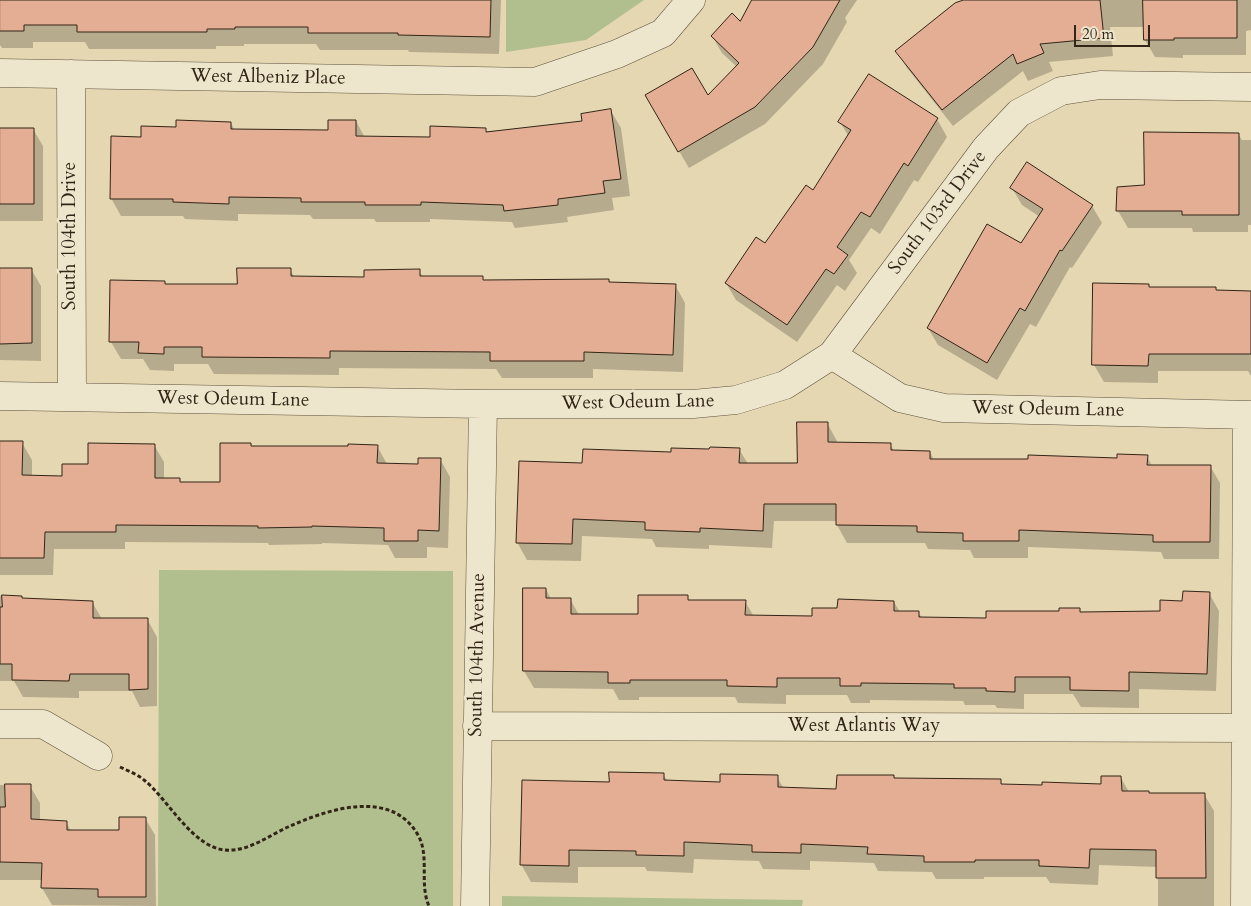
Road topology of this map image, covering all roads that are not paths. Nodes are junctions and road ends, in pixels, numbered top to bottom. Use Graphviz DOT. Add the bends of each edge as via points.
graph roads {
  1 [pos="691,0"];
  2 [pos="0,73"];
  3 [pos="71,74"];
  4 [pos="1251,87"];
  5 [pos="832,355"];
  6 [pos="0,396"];
  7 [pos="72,397"];
  8 [pos="482,404"];
  9 [pos="1249,415"];
  10 [pos="0,724"];
  11 [pos="477,726"];
  12 [pos="1249,728"];
  13 [pos="98,756"];
  14 [pos="475,906"];
  15 [pos="1245,906"];
  1 -- 3 [label="street, West Albeniz Place" via="663,33 617,54 536,82"];
  2 -- 3 [label="street, West Albeniz Place"];
  3 -- 7 [label="street, South 104th Drive"];
  4 -- 5 [label="street, South 103rd Drive" via="1100,85 1061,91 1019,113 986,148"];
  5 -- 8 [label="street, West Odeum Lane" via="785,385 736,400 693,404"];
  5 -- 9 [label="street, West Odeum Lane" via="900,398 944,408"];
  6 -- 7 [label="street, West Odeum Lane"];
  7 -- 8 [label="street, West Odeum Lane"];
  8 -- 11 [label="street, South 104th Avenue"];
  9 -- 12 [label="street"];
  10 -- 13 [label="street" via="43,724"];
  11 -- 12 [label="street, West Atlantis Way"];
  11 -- 14 [label="street, South 104th Avenue"];
  12 -- 15 [label="street"];
}
